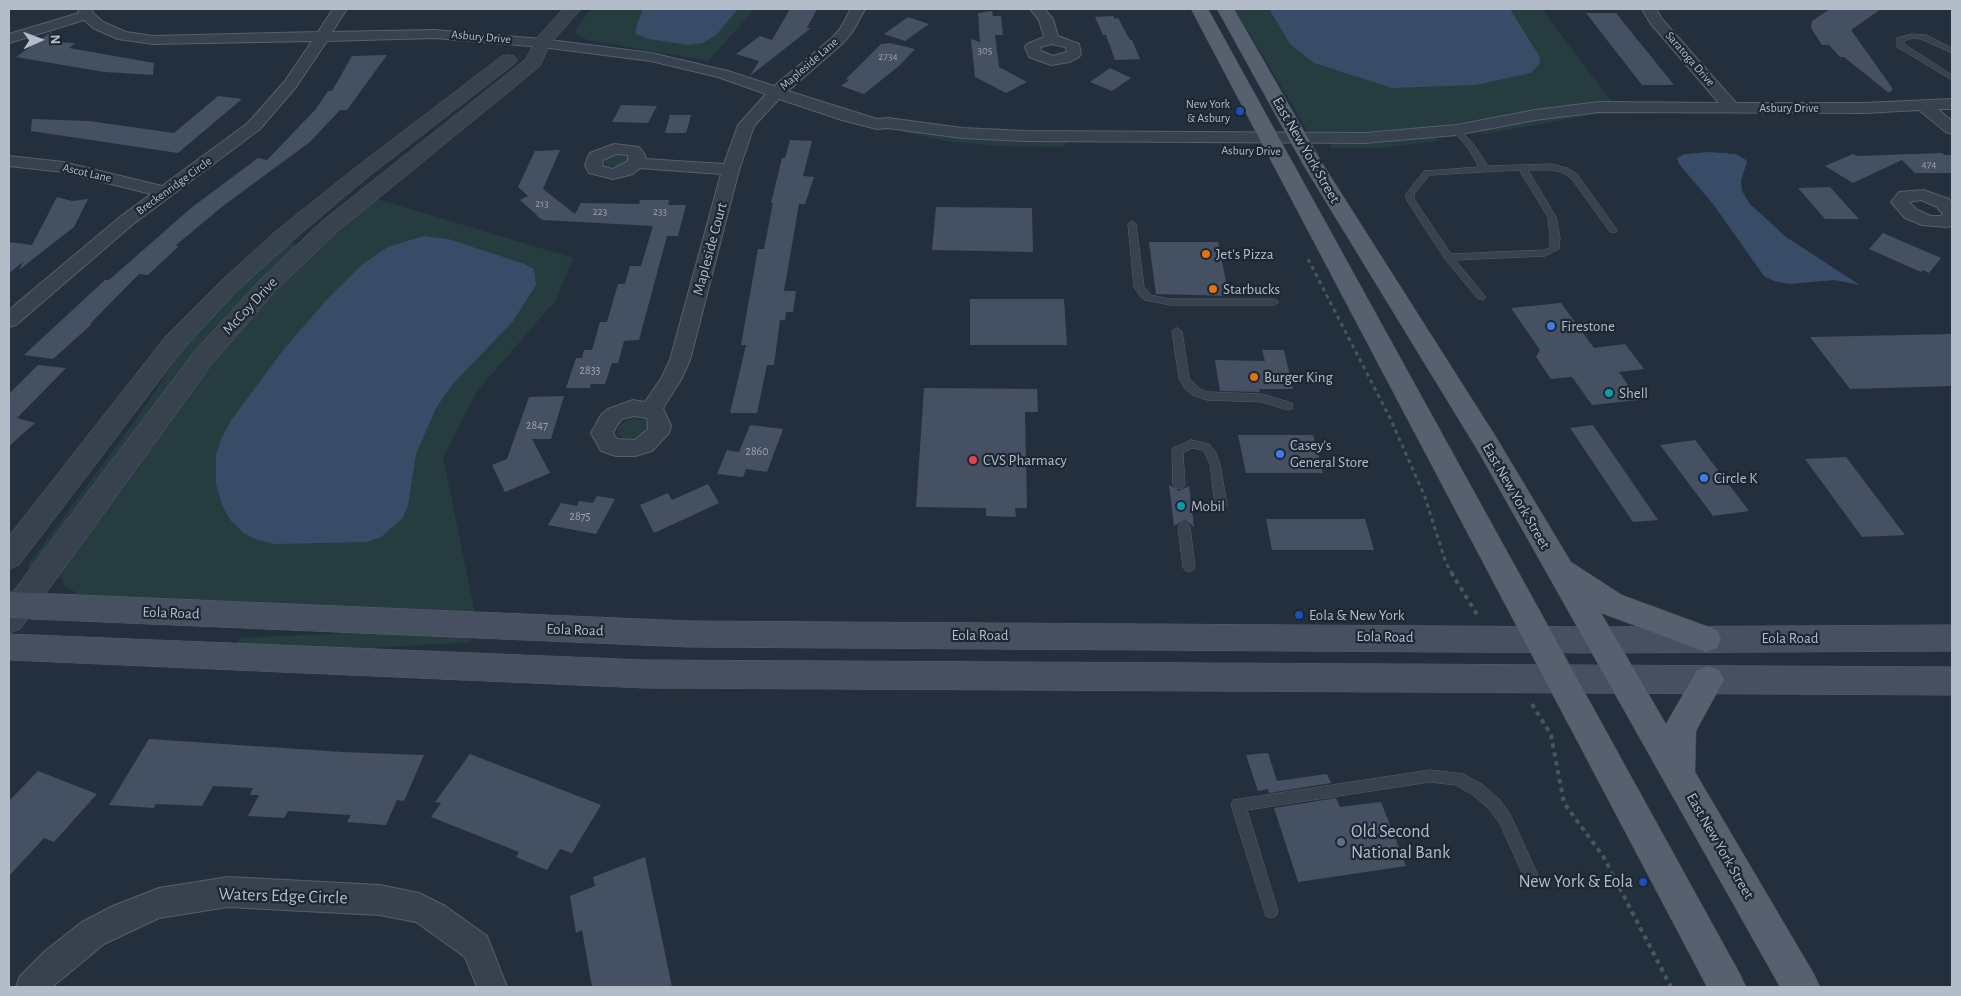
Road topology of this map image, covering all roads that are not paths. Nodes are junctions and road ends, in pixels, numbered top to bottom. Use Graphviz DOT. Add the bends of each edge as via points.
graph roads {
  1 [pos="340,9"];
  2 [pos="572,9"];
  3 [pos="858,9"];
  4 [pos="1037,9"];
  5 [pos="1199,9"];
  6 [pos="1225,9"];
  7 [pos="1649,9"];
  8 [pos="85,12"];
  9 [pos="322,36"];
  10 [pos="9,39"];
  11 [pos="1052,39"];
  12 [pos="542,43"];
  13 [pos="1952,52"];
  14 [pos="1952,78"];
  15 [pos="776,93"];
  16 [pos="1952,104"];
  17 [pos="1924,106"];
  18 [pos="1732,108"];
  19 [pos="1952,129"];
  20 [pos="1461,136"];
  21 [pos="1272,144"];
  22 [pos="1302,145"];
  23 [pos="9,162"];
  24 [pos="636,163"];
  25 [pos="1522,168"];
  26 [pos="1485,169"];
  27 [pos="731,170"];
  28 [pos="165,192"];
  29 [pos="1132,224"];
  30 [pos="1613,230"];
  31 [pos="1448,257"];
  32 [pos="1481,297"];
  33 [pos="1274,302"];
  34 [pos="9,320"];
  35 [pos="1177,331"];
  36 [pos="1288,406"];
  37 [pos="650,410"];
  38 [pos="1179,485"];
  39 [pos="1221,505"];
  40 [pos="1184,527"];
  41 [pos="9,557"];
  42 [pos="1189,567"];
  43 [pos="1558,568"];
  44 [pos="12,610"];
  45 [pos="1540,638"];
  46 [pos="1952,638"];
  47 [pos="1706,639"];
  48 [pos="1599,640"];
  49 [pos="9,647"];
  50 [pos="1562,679"];
  51 [pos="1622,679"];
  52 [pos="1708,680"];
  53 [pos="1952,682"];
  54 [pos="1678,776"];
  55 [pos="1531,876"];
  56 [pos="1271,911"];
  57 [pos="31,987"];
  58 [pos="492,987"];
  59 [pos="1727,987"];
  60 [pos="1801,987"];
  1 -- 9 [label="street, Breckenridge Circle"];
  2 -- 12 [label="street, McCoy Drive"];
  3 -- 15 [label="street, Mapleside Lane" via="837,41"];
  4 -- 11 [label="street" via="1046,19"];
  5 -- 21 [label="main road, East New York Street"];
  6 -- 22 [label="main road, East New York Street"];
  7 -- 18 [label="street, Saratoga Drive"];
  8 -- 9 [label="street, Asbury Drive" via="110,31 153,40"];
  8 -- 10 [label="street"];
  9 -- 12 [label="street, Asbury Drive" via="434,34"];
  9 -- 28 [label="street, Breckenridge Circle" via="270,110 236,141"];
  12 -- 15 [label="street, Asbury Drive" via="683,63"];
  12 -- 41 [label="street, McCoy Drive" via="505,62 362,172 230,285 175,342"];
  12 -- 44 [label="street, McCoy Drive" via="534,62 336,221 268,285 203,358"];
  13 -- 14 [label="lane" via="1922,37 1900,40 1900,45"];
  15 -- 21 [label="street, Asbury Drive" via="877,124 884,132 999,149"];
  15 -- 27 [label="street, Mapleside Court" via="746,125"];
  16 -- 17 [label="street, Asbury Drive"];
  17 -- 18 [label="street, Asbury Drive"];
  17 -- 19 [label="street"];
  18 -- 20 [label="street, Asbury Drive" via="1626,109 1601,116"];
  20 -- 22 [label="street, Asbury Drive" via="1418,148"];
  20 -- 26 [label="lane"];
  21 -- 22 [label="street, Asbury Drive"];
  21 -- 45 [label="main road, East New York Street"];
  22 -- 43 [label="main road, East New York Street" via="1452,386"];
  23 -- 28 [label="street, Ascot Lane" via="63,167"];
  24 -- 27 [label="street"];
  25 -- 26 [label="lane"];
  25 -- 30 [label="lane" via="1551,167 1574,176"];
  25 -- 31 [label="lane" via="1552,217 1554,249 1545,253"];
  26 -- 31 [label="lane" via="1426,173 1410,194 1410,199"];
  27 -- 37 [label="street, Mapleside Court" via="680,360 671,380"];
  28 -- 34 [label="street, Breckenridge Circle"];
  29 -- 33 [label="lane" via="1139,287 1148,298 1170,302"];
  31 -- 32 [label="lane"];
  35 -- 36 [label="lane" via="1184,378 1196,392 1207,396 1262,398"];
  38 -- 39 [label="lane" via="1177,451 1191,444 1205,447 1215,464"];
  40 -- 42 [label="lane"];
  43 -- 47 [label="main road" via="1612,604"];
  43 -- 48 [label="main road, East New York Street"];
  44 -- 45 [label="main road, Eola Road" via="639,633"];
  45 -- 48 [label="main road, Eola Road"];
  45 -- 50 [label="main road, East New York Street"];
  46 -- 47 [label="main road, Eola Road"];
  47 -- 48 [label="main road, Eola Road"];
  48 -- 51 [label="main road, East New York Street"];
  49 -- 50 [label="main road" via="645,674"];
  50 -- 51 [label="main road"];
  50 -- 59 [label="main road, East New York Street"];
  51 -- 52 [label="main road"];
  51 -- 54 [label="main road, East New York Street"];
  52 -- 53 [label="main road"];
  52 -- 54 [label="main road" via="1680,729"];
  54 -- 60 [label="main road, East New York Street"];
  55 -- 56 [label="lane" via="1505,819 1495,805 1458,779 1430,776 1238,805"];
  57 -- 58 [label="street, Waters Edge Circle" via="93,933 124,917 159,903 228,892 380,900 418,908 435,916 476,947"];
}
